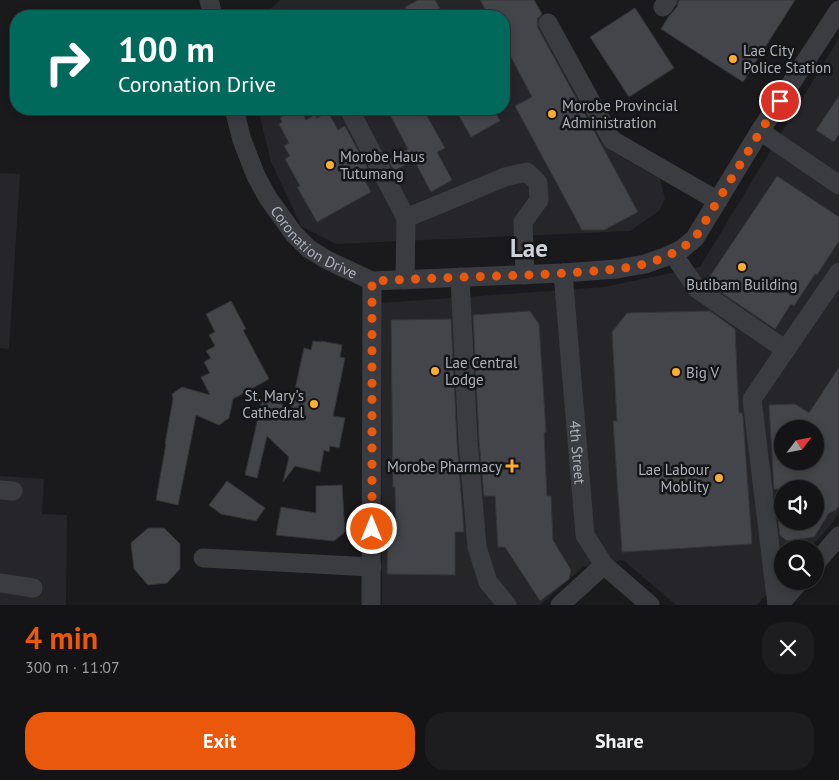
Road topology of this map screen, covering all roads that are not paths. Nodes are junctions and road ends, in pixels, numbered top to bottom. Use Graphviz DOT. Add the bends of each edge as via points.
graph roads {
  1 [pos="839,10"];
  2 [pos="548,23"];
  3 [pos="236,115"];
  4 [pos="352,115"];
  5 [pos="760,132"];
  6 [pos="839,185"];
  7 [pos="718,201"];
  8 [pos="406,218"];
  9 [pos="673,254"];
  10 [pos="839,272"];
  11 [pos="563,273"];
  12 [pos="525,275"];
  13 [pos="460,277"];
  14 [pos="405,280"];
  15 [pos="372,281"];
  16 [pos="786,350"];
  17 [pos="839,536"];
  18 [pos="824,554"];
  19 [pos="203,558"];
  20 [pos="604,566"];
  21 [pos="372,567"];
  22 [pos="0,583"];
  23 [pos="33,588"];
  24 [pos="792,590"];
  25 [pos="372,605"];
  26 [pos="507,605"];
  27 [pos="560,605"];
  28 [pos="650,605"];
  29 [pos="778,605"];
  1 -- 5 [label="street, Coronation Drive"];
  2 -- 7 [label="street" via="612,140"];
  3 -- 15 [label="street, Coronation Drive" via="256,176 294,234 327,260"];
  4 -- 8 [label="street"];
  5 -- 6 [label="street"];
  5 -- 7 [label="street, Coronation Drive"];
  7 -- 9 [label="street, Coronation Drive" via="695,238"];
  8 -- 12 [label="street" via="505,177 527,172 538,183 539,200 523,222"];
  8 -- 14 [label="street"];
  9 -- 11 [label="street, Coronation Drive" via="617,270"];
  9 -- 16 [label="street" via="697,289"];
  10 -- 16 [label="street"];
  11 -- 12 [label="street, Coronation Drive"];
  11 -- 20 [label="street, 4th Street" via="585,535"];
  12 -- 13 [label="street, Coronation Drive"];
  13 -- 14 [label="street, Coronation Drive"];
  13 -- 26 [label="street" via="477,547 488,582"];
  14 -- 15 [label="street, Coronation Drive"];
  15 -- 21 [label="street"];
  16 -- 29 [label="street" via="752,399"];
  17 -- 18 [label="street"];
  19 -- 21 [label="street"];
  20 -- 27 [label="street"];
  20 -- 28 [label="street, 4th Street"];
  21 -- 25 [label="street"];
  22 -- 23 [label="street"];
  24 -- 29 [label="street"];
}
